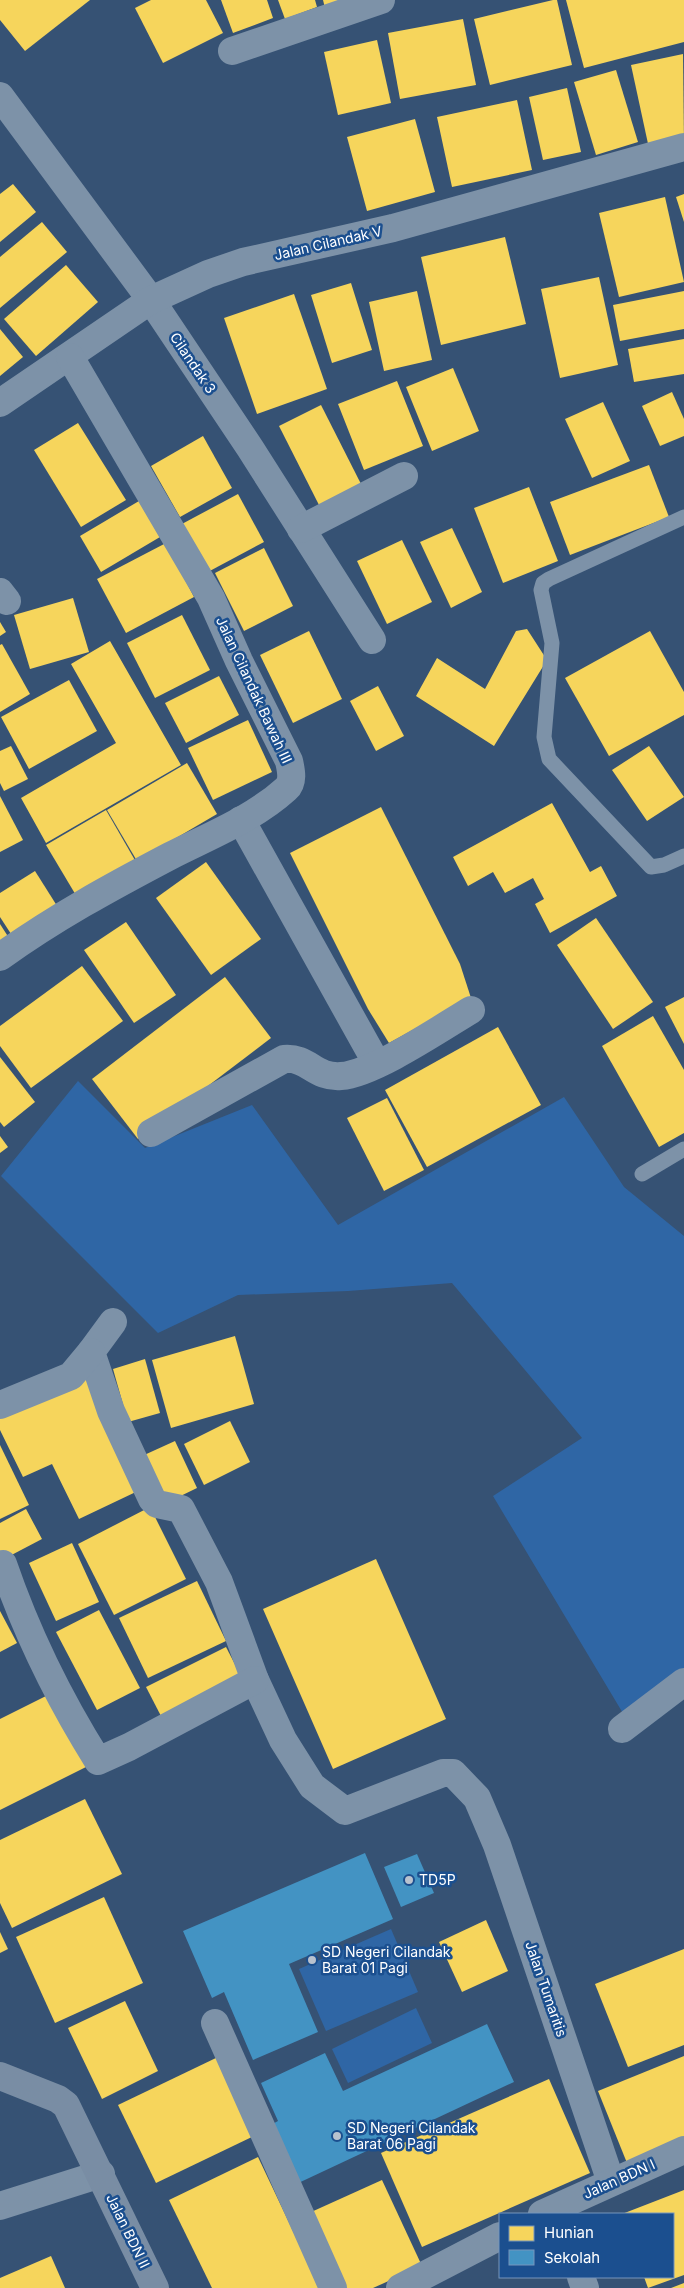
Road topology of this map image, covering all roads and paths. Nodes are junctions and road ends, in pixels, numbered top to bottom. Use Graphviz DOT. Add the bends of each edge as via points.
graph roads {
  1 [pos="381,0"];
  2 [pos="232,51"];
  3 [pos="0,96"];
  4 [pos="684,147"];
  5 [pos="151,300"];
  6 [pos="70,357"];
  7 [pos="0,402"];
  8 [pos="404,476"];
  9 [pos="684,517"];
  10 [pos="301,529"];
  11 [pos="372,640"];
  12 [pos="242,820"];
  13 [pos="684,856"];
  14 [pos="0,957"];
  15 [pos="471,1010"];
  16 [pos="377,1064"];
  17 [pos="151,1133"];
  18 [pos="684,1150"];
  19 [pos="642,1174"];
  20 [pos="113,1322"];
  21 [pos="91,1352"];
  22 [pos="0,1405"];
  23 [pos="0,1565"];
  24 [pos="255,1680"];
  25 [pos="684,1682"];
  26 [pos="622,1729"];
  27 [pos="215,2023"];
  28 [pos="0,2076"];
  29 [pos="684,2150"];
  30 [pos="101,2174"];
  31 [pos="611,2182"];
  32 [pos="0,2206"];
  33 [pos="551,2212"];
  34 [pos="499,2237"];
  35 [pos="156,2288"];
  36 [pos="333,2288"];
  37 [pos="400,2288"];
  1 -- 2 [label="street"];
  3 -- 5 [label="street, Cilandak 3"];
  4 -- 5 [label="street, Jalan Cilandak V" via="393,228 243,262"];
  5 -- 6 [label="street, Jalan Cilandak V"];
  5 -- 10 [label="street, Cilandak 3"];
  6 -- 7 [label="street, Jalan Cilandak V"];
  6 -- 12 [label="street, Jalan Cilandak Bawah III" via="211,598 289,761 291,779 287,788"];
  8 -- 10 [label="street"];
  9 -- 13 [label="lane" via="549,579 540,590 552,643 544,736 549,759 651,867"];
  10 -- 11 [label="street, Cilandak 3"];
  12 -- 14 [label="street, Jalan Cilandak Bawah III" via="97,894"];
  12 -- 16 [label="street"];
  15 -- 16 [label="street"];
  16 -- 17 [label="street" via="340,1076 326,1076 296,1058 284,1059"];
  18 -- 19 [label="lane"];
  20 -- 21 [label="street"];
  21 -- 22 [label="street" via="71,1376"];
  21 -- 24 [label="street" via="111,1411 152,1499 157,1504 181,1509 220,1582"];
  23 -- 24 [label="street" via="3,1564 17,1604 74,1724 98,1760"];
  24 -- 31 [label="street, Jalan Tumaritis" via="283,1740 312,1786 345,1811 443,1773 453,1774 477,1798 497,1844"];
  25 -- 26 [label="street"];
  27 -- 36 [label="street"];
  28 -- 30 [label="street" via="66,2105"];
  29 -- 31 [label="street, Jalan BDN I"];
  30 -- 32 [label="street"];
  30 -- 35 [label="street, Jalan BDN II"];
  31 -- 33 [label="street, Jalan BDN I"];
  34 -- 37 [label="street"];
}
